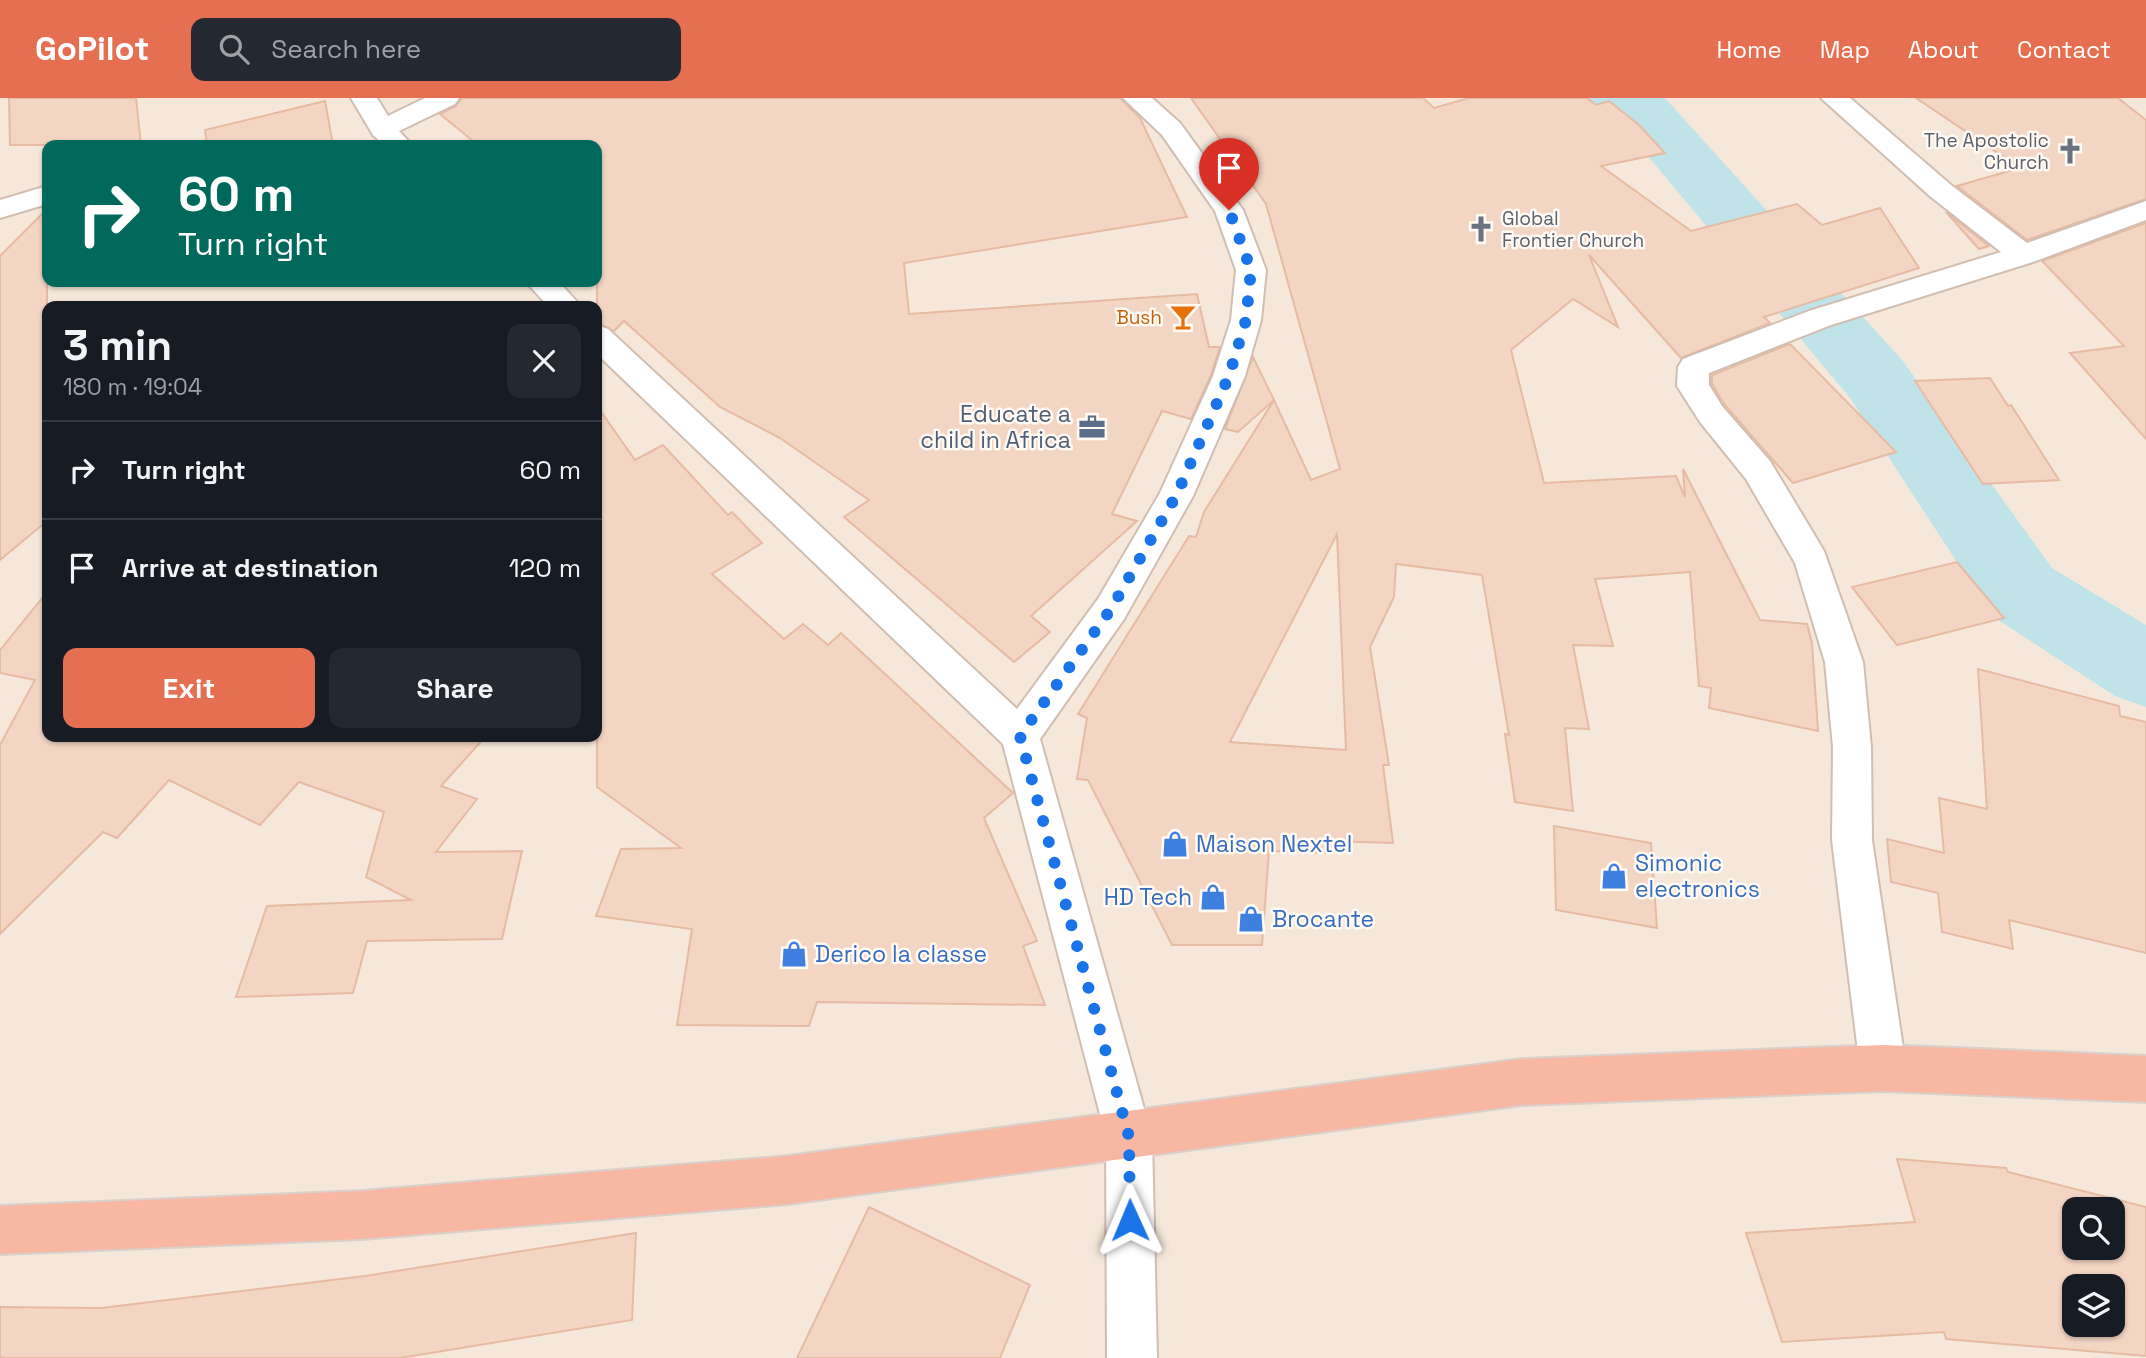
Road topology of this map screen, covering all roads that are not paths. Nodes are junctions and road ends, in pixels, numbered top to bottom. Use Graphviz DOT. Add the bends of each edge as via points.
graph roads {
  1 [pos="364,98"];
  2 [pos="446,98"];
  3 [pos="1136,98"];
  4 [pos="1834,98"];
  5 [pos="391,137"];
  6 [pos="42,196"];
  7 [pos="0,208"];
  8 [pos="2146,210"];
  9 [pos="2023,255"];
  10 [pos="546,287"];
  11 [pos="561,301"];
  12 [pos="602,341"];
  13 [pos="1020,736"];
  14 [pos="1883,1068"];
  15 [pos="2146,1079"];
  16 [pos="1129,1137"];
  17 [pos="0,1230"];
  18 [pos="1132,1358"];
  1 -- 5 [label="street"];
  2 -- 5 [label="street"];
  3 -- 13 [label="street" via="1171,129 1229,210 1251,270 1246,320 1229,376 1176,496 1111,609"];
  4 -- 9 [label="street"];
  6 -- 7 [label="street"];
  8 -- 9 [label="street"];
  9 -- 14 [label="street" via="1820,318 1694,367 1693,386 1758,470 1812,561 1844,662 1852,747 1852,840"];
  10 -- 11 [label="street"];
  12 -- 13 [label="street"];
  13 -- 16 [label="street"];
  14 -- 15 [label="highway"];
  14 -- 16 [label="highway" via="1522,1082"];
  16 -- 17 [label="highway" via="788,1180 362,1215"];
  16 -- 18 [label="street"];
}
